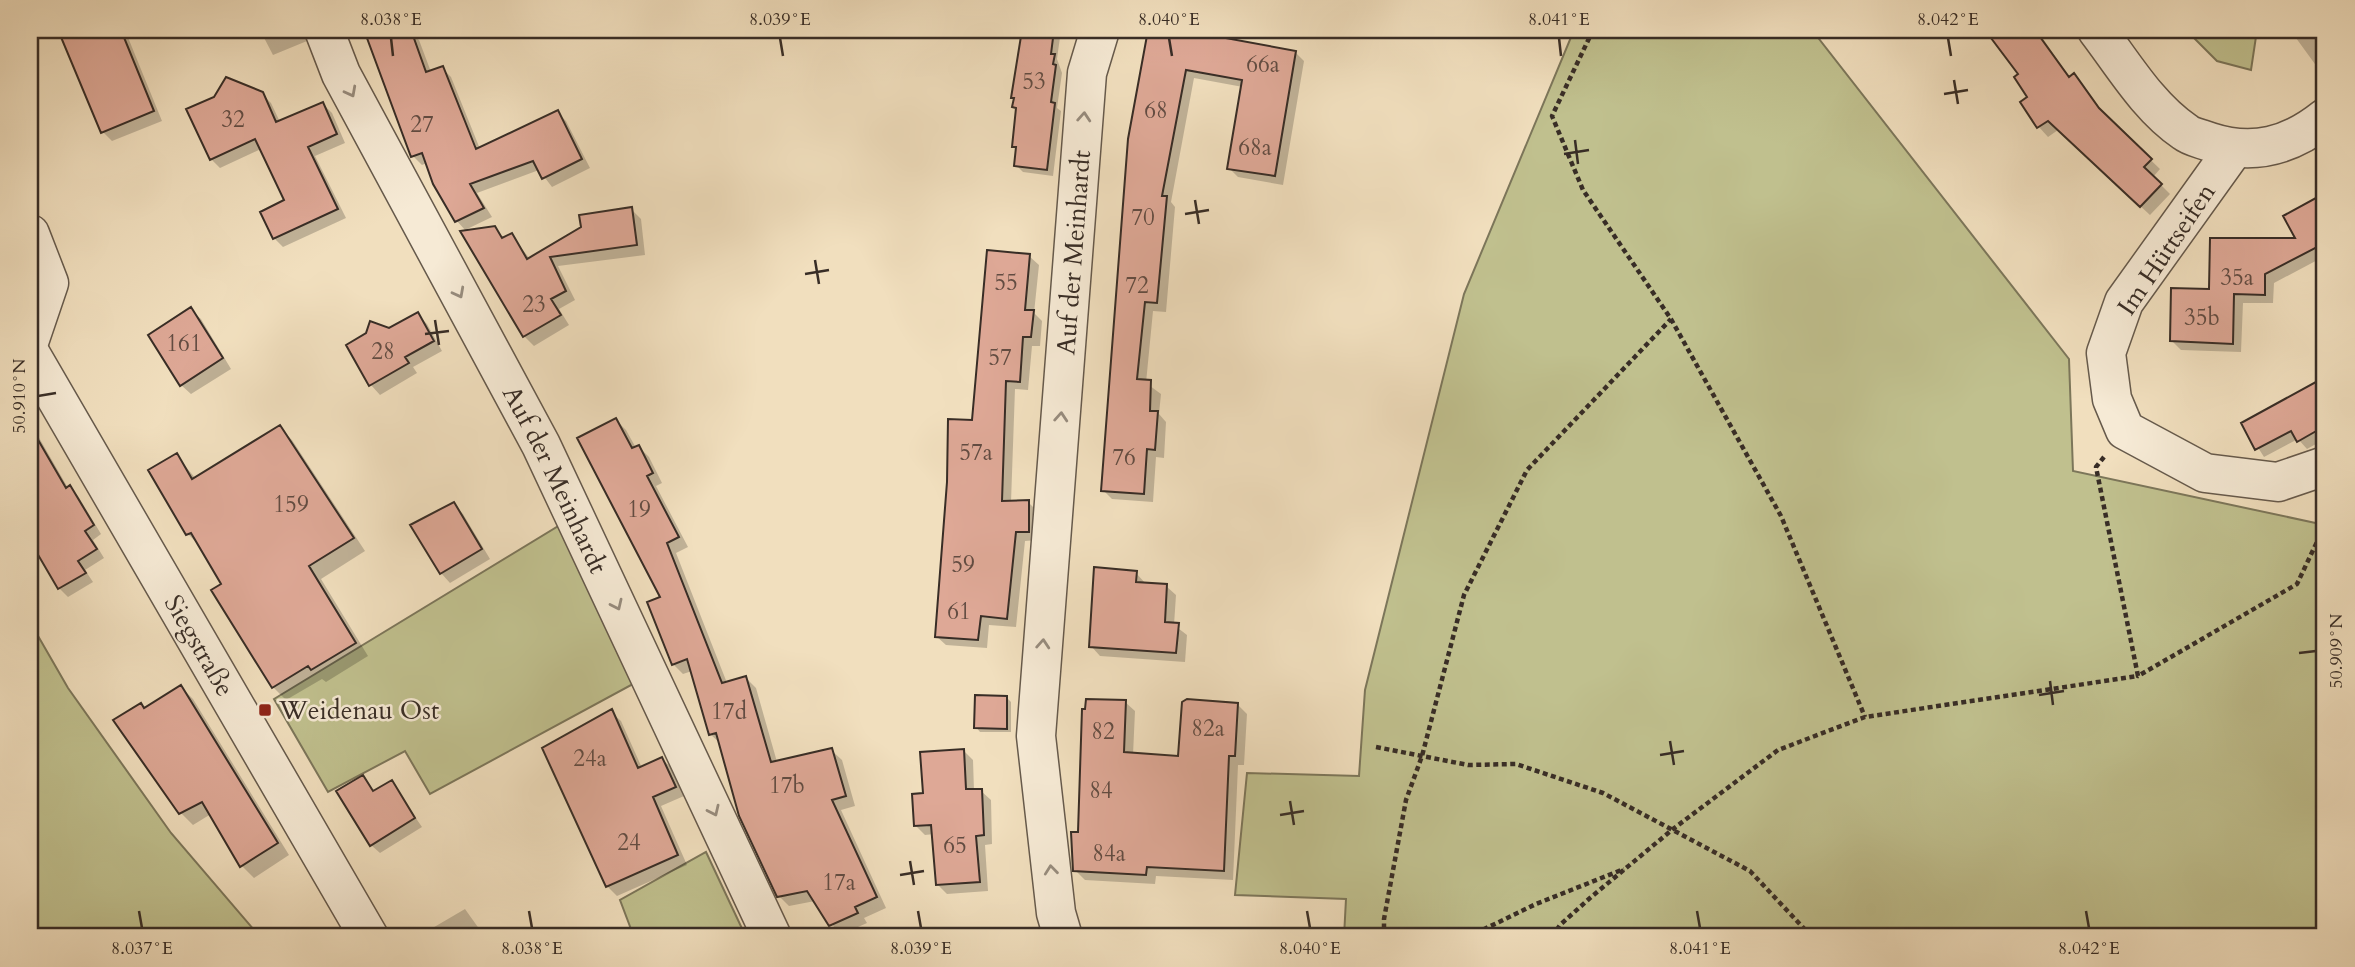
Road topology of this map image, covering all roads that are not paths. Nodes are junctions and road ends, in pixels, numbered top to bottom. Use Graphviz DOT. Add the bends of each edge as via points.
graph roads {
  1 [pos="324,30"];
  2 [pos="1100,30"];
  3 [pos="2097,30"];
  4 [pos="2325,118"];
  5 [pos="2233,150"];
  6 [pos="30,234"];
  7 [pos="30,339"];
  8 [pos="30,353"];
  9 [pos="2325,466"];
  10 [pos="369,937"];
  11 [pos="772,937"];
  12 [pos="1063,937"];
  1 -- 11 [label="street, Auf der Meinhardt, one-way" via="341,74 541,445"];
  12 -- 2 [label="street, Auf der Meinhardt, one-way" via="1056,913 1036,736 1087,72"];
  3 -- 5 [label="street, Im Hüttseifen" via="2154,105 2186,134"];
  4 -- 5 [label="street, Im Hüttseifen" via="2306,133 2272,147"];
  5 -- 9 [label="street, Im Hüttseifen" via="2124,302 2106,353 2112,399 2125,430 2205,472 2278,482"];
  6 -- 7 [label="street" via="49,283"];
  8 -- 10 [label="street, Siegstraße"];
}
